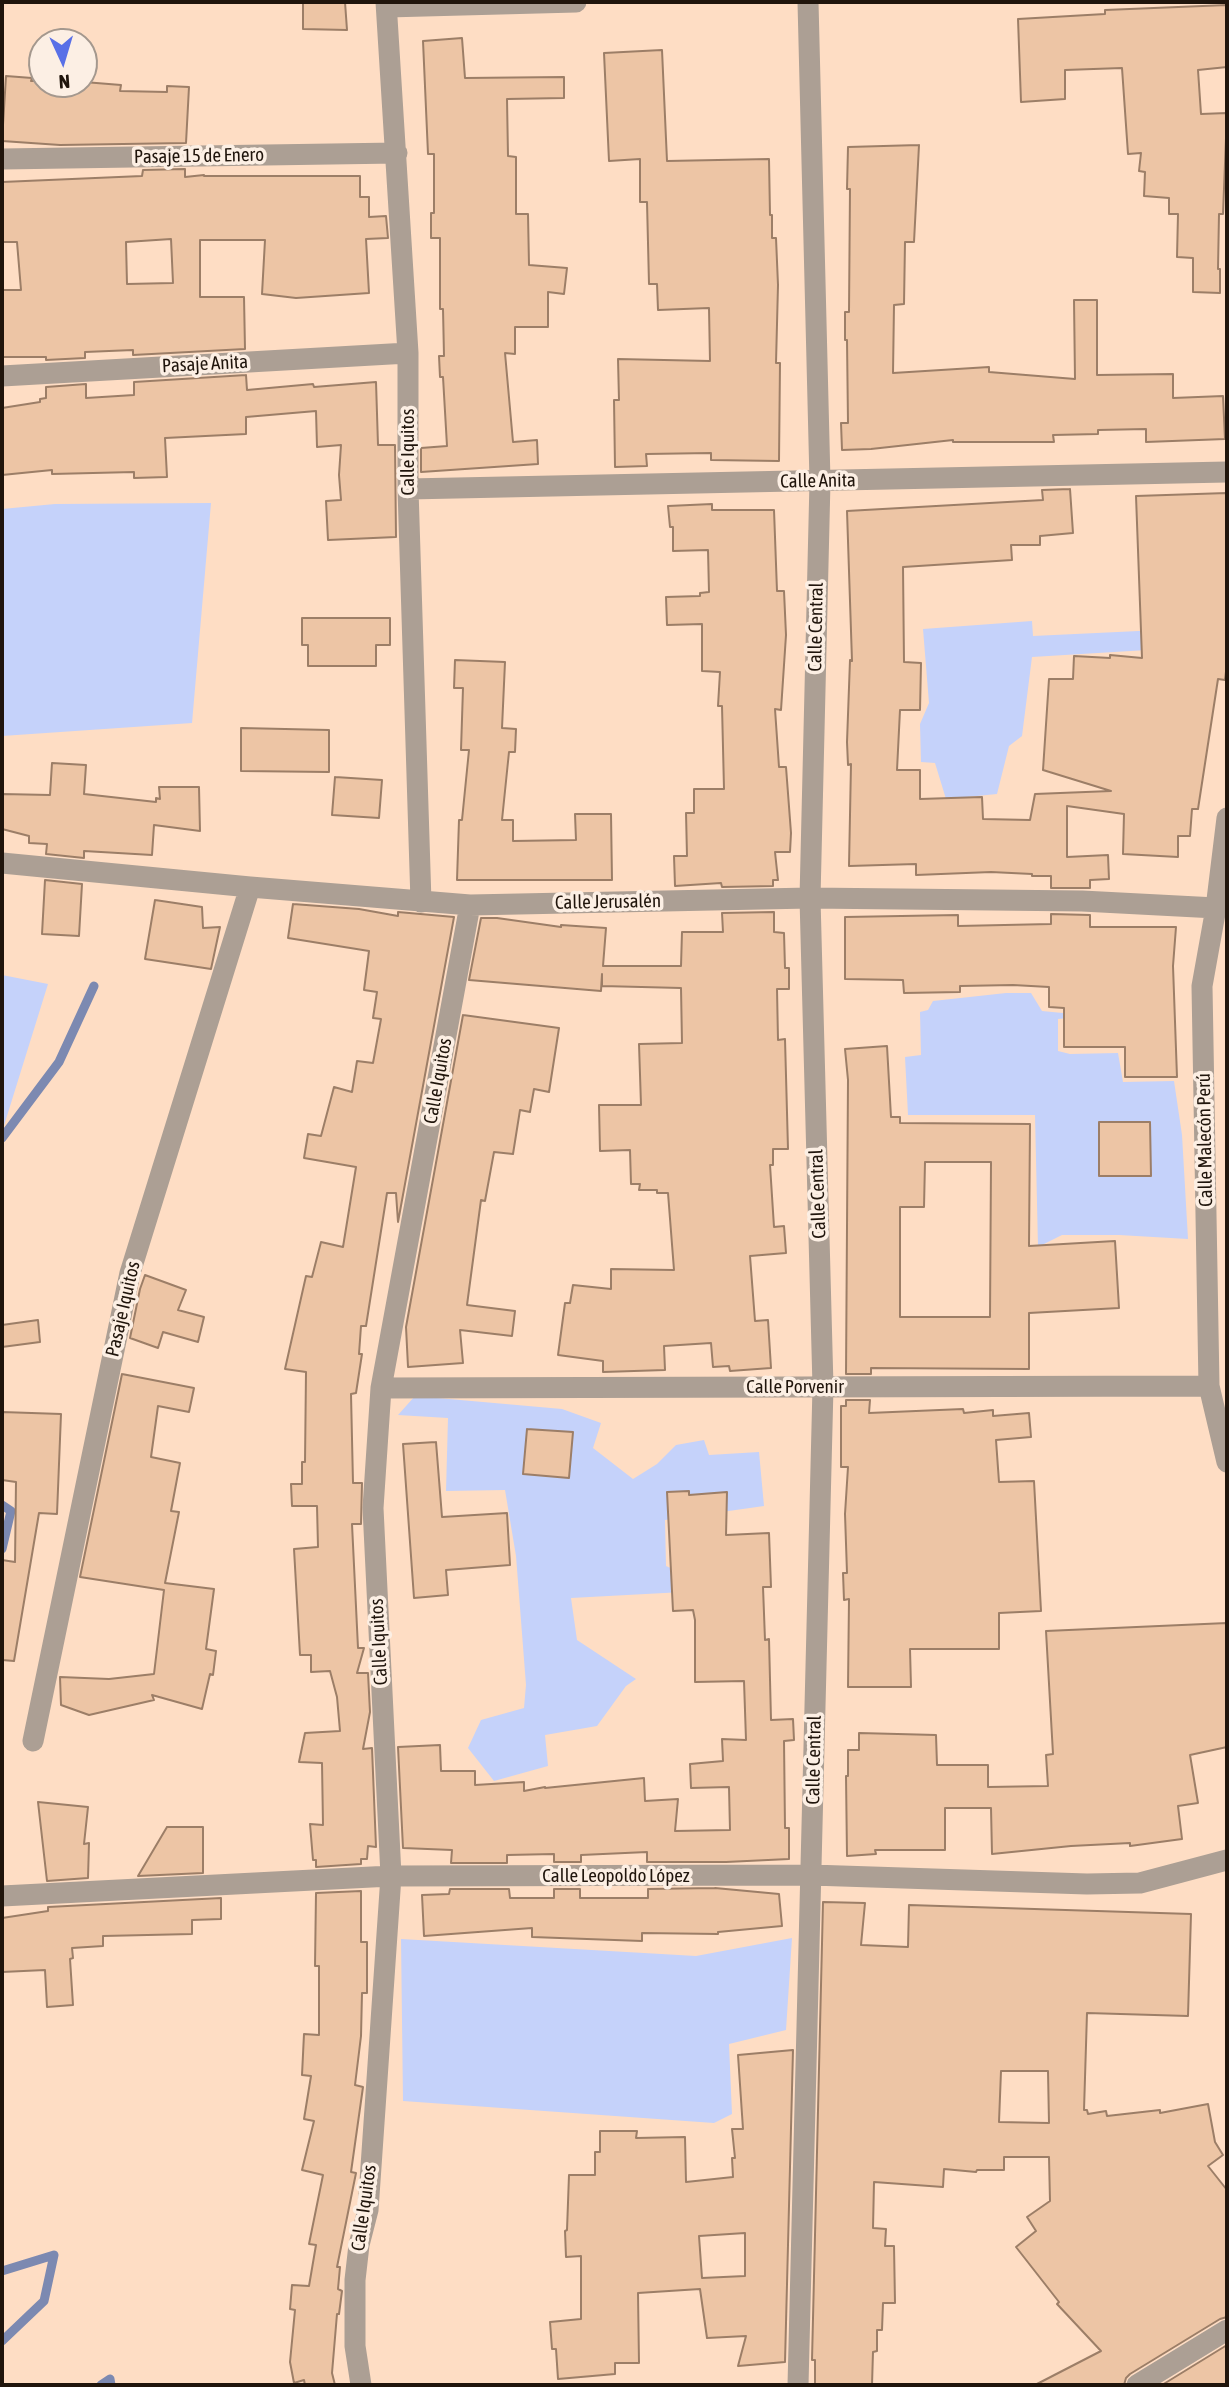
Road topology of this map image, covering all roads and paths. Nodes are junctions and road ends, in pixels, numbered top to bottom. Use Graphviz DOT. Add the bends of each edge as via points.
graph roads {
  1 [pos="576,2"];
  2 [pos="808,2"];
  3 [pos="387,4"];
  4 [pos="397,153"];
  5 [pos="2,159"];
  6 [pos="408,353"];
  7 [pos="2,376"];
  8 [pos="1227,472"];
  9 [pos="820,481"];
  10 [pos="408,489"];
  11 [pos="1227,818"];
  12 [pos="2,863"];
  13 [pos="250,887"];
  14 [pos="810,898"];
  15 [pos="421,902"];
  16 [pos="470,905"];
  17 [pos="1216,908"];
  18 [pos="1209,1386"];
  19 [pos="823,1387"];
  20 [pos="381,1388"];
  21 [pos="1227,1462"];
  22 [pos="33,1741"];
  23 [pos="1227,1860"];
  24 [pos="811,1875"];
  25 [pos="391,1876"];
  26 [pos="2,1896"];
  27 [pos="1227,2330"];
  28 [pos="360,2385"];
  29 [pos="798,2385"];
  30 [pos="1137,2385"];
  1 -- 3 [label="street"];
  2 -- 9 [label="street, Calle Central"];
  3 -- 4 [label="street, Calle Iquitos"];
  4 -- 5 [label="street, Pasaje 15 de Enero"];
  4 -- 6 [label="street, Calle Iquitos"];
  6 -- 7 [label="street, Pasaje Anita"];
  6 -- 10 [label="street, Calle Iquitos"];
  8 -- 9 [label="street, Calle Anita"];
  9 -- 10 [label="street, Calle Anita"];
  9 -- 14 [label="street, Calle Central"];
  10 -- 15 [label="street, Calle Iquitos"];
  11 -- 17 [label="street, Calle Malecón Perú"];
  12 -- 13 [label="street, Calle Jerusalén"];
  13 -- 15 [label="street, Calle Jerusalén"];
  13 -- 22 [label="street, Pasaje Iquitos" via="130,1273"];
  14 -- 16 [label="street, Calle Jerusalén"];
  14 -- 17 [label="street, Calle Jerusalén" via="1082,901"];
  14 -- 19 [label="street, Calle Central"];
  15 -- 16 [label="street, Calle Jerusalén"];
  16 -- 20 [label="street, Calle Iquitos"];
  17 -- 18 [label="street, Calle Malecón Perú" via="1202,986"];
  18 -- 19 [label="street, Calle Porvenir"];
  18 -- 21 [label="street, Calle Malecón Perú"];
  19 -- 20 [label="street, Calle Porvenir"];
  19 -- 24 [label="street, Calle Central"];
  20 -- 25 [label="street, Calle Iquitos" via="373,1508"];
  23 -- 24 [label="street, Calle Leopoldo López" via="1140,1883"];
  24 -- 25 [label="street, Calle Leopoldo López"];
  24 -- 29 [label="street, Calle Central"];
  25 -- 26 [label="street, Calle Leopoldo López"];
  25 -- 28 [label="street, Calle Iquitos" via="368,2210 355,2280"];
  27 -- 30 [label="street"];
}
